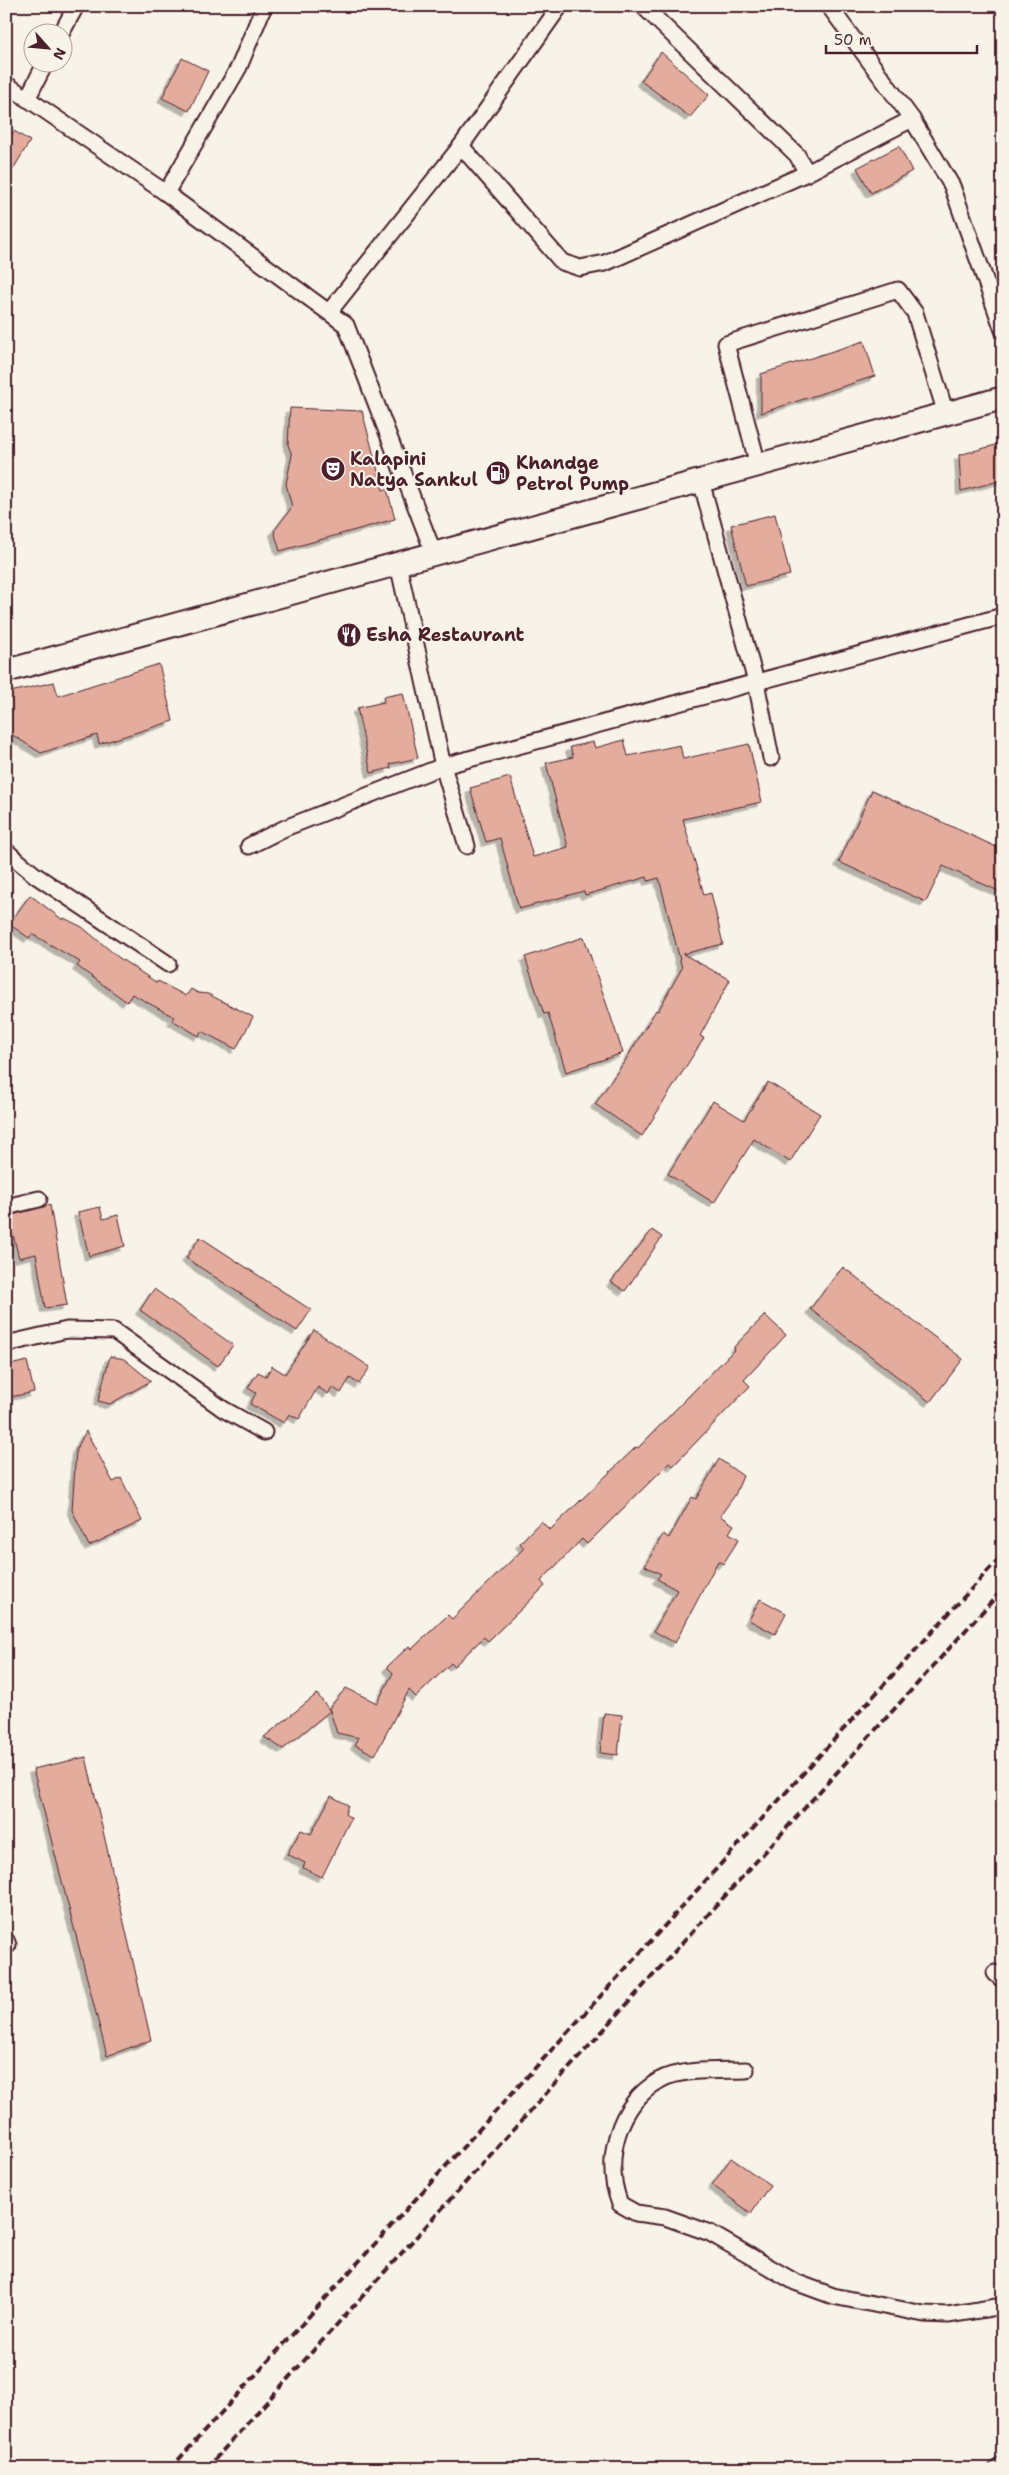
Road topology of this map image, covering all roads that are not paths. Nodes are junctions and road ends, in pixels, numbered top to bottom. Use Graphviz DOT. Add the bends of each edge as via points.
graph roads {
  1 [pos="76,6"];
  2 [pos="264,6"];
  3 [pos="560,6"];
  4 [pos="643,6"];
  5 [pos="829,6"];
  6 [pos="67,22"];
  7 [pos="41,72"];
  8 [pos="6,84"];
  9 [pos="27,98"];
  10 [pos="912,119"];
  11 [pos="461,146"];
  12 [pos="807,173"];
  13 [pos="166,193"];
  14 [pos="329,312"];
  15 [pos="1003,330"];
  16 [pos="1003,398"];
  17 [pos="946,414"];
  18 [pos="758,465"];
  19 [pos="701,481"];
  20 [pos="434,554"];
  21 [pos="398,564"];
  22 [pos="1003,616"];
  23 [pos="6,671"];
  24 [pos="756,682"];
  25 [pos="771,758"];
  26 [pos="443,766"];
  27 [pos="249,846"];
  28 [pos="467,846"];
  29 [pos="6,851"];
  30 [pos="168,964"];
  31 [pos="39,1199"];
  32 [pos="6,1207"];
  33 [pos="6,1344"];
  34 [pos="264,1432"];
  35 [pos="746,2070"];
  36 [pos="1003,2306"];
  37 [pos="1003,2464"];
  38 [pos="997,2469"];
  1 -- 6 [label="street"];
  2 -- 13 [label="street" via="239,67"];
  3 -- 11 [label="street"];
  4 -- 12 [label="street" via="797,154"];
  5 -- 10 [label="street"];
  7 -- 9 [label="street"];
  8 -- 9 [label="street"];
  9 -- 13 [label="street"];
  10 -- 12 [label="street"];
  10 -- 15 [label="street" via="952,186"];
  11 -- 12 [label="street" via="562,262 580,268 605,263"];
  11 -- 14 [label="street"];
  13 -- 14 [label="street"];
  14 -- 20 [label="street" via="346,325"];
  16 -- 17 [label="main road"];
  17 -- 18 [label="main road"];
  17 -- 18 [label="street" via="915,312 898,290 726,344"];
  18 -- 19 [label="main road"];
  19 -- 20 [label="main road"];
  19 -- 24 [label="street"];
  20 -- 21 [label="main road"];
  21 -- 23 [label="main road"];
  21 -- 26 [label="street"];
  22 -- 24 [label="street"];
  24 -- 25 [label="street"];
  24 -- 26 [label="street"];
  26 -- 27 [label="street" via="285,828"];
  26 -- 28 [label="street"];
  29 -- 30 [label="street" via="34,875"];
  31 -- 32 [label="street"];
  33 -- 34 [label="street" via="67,1330 114,1331 223,1409"];
  35 -- 36 [label="street" via="687,2072 660,2080 639,2099 625,2115 615,2137 613,2166 615,2191 620,2204 636,2213 665,2217 710,2233 795,2282 833,2296 924,2314 948,2315"];
  37 -- 38 [label="street"];
}
